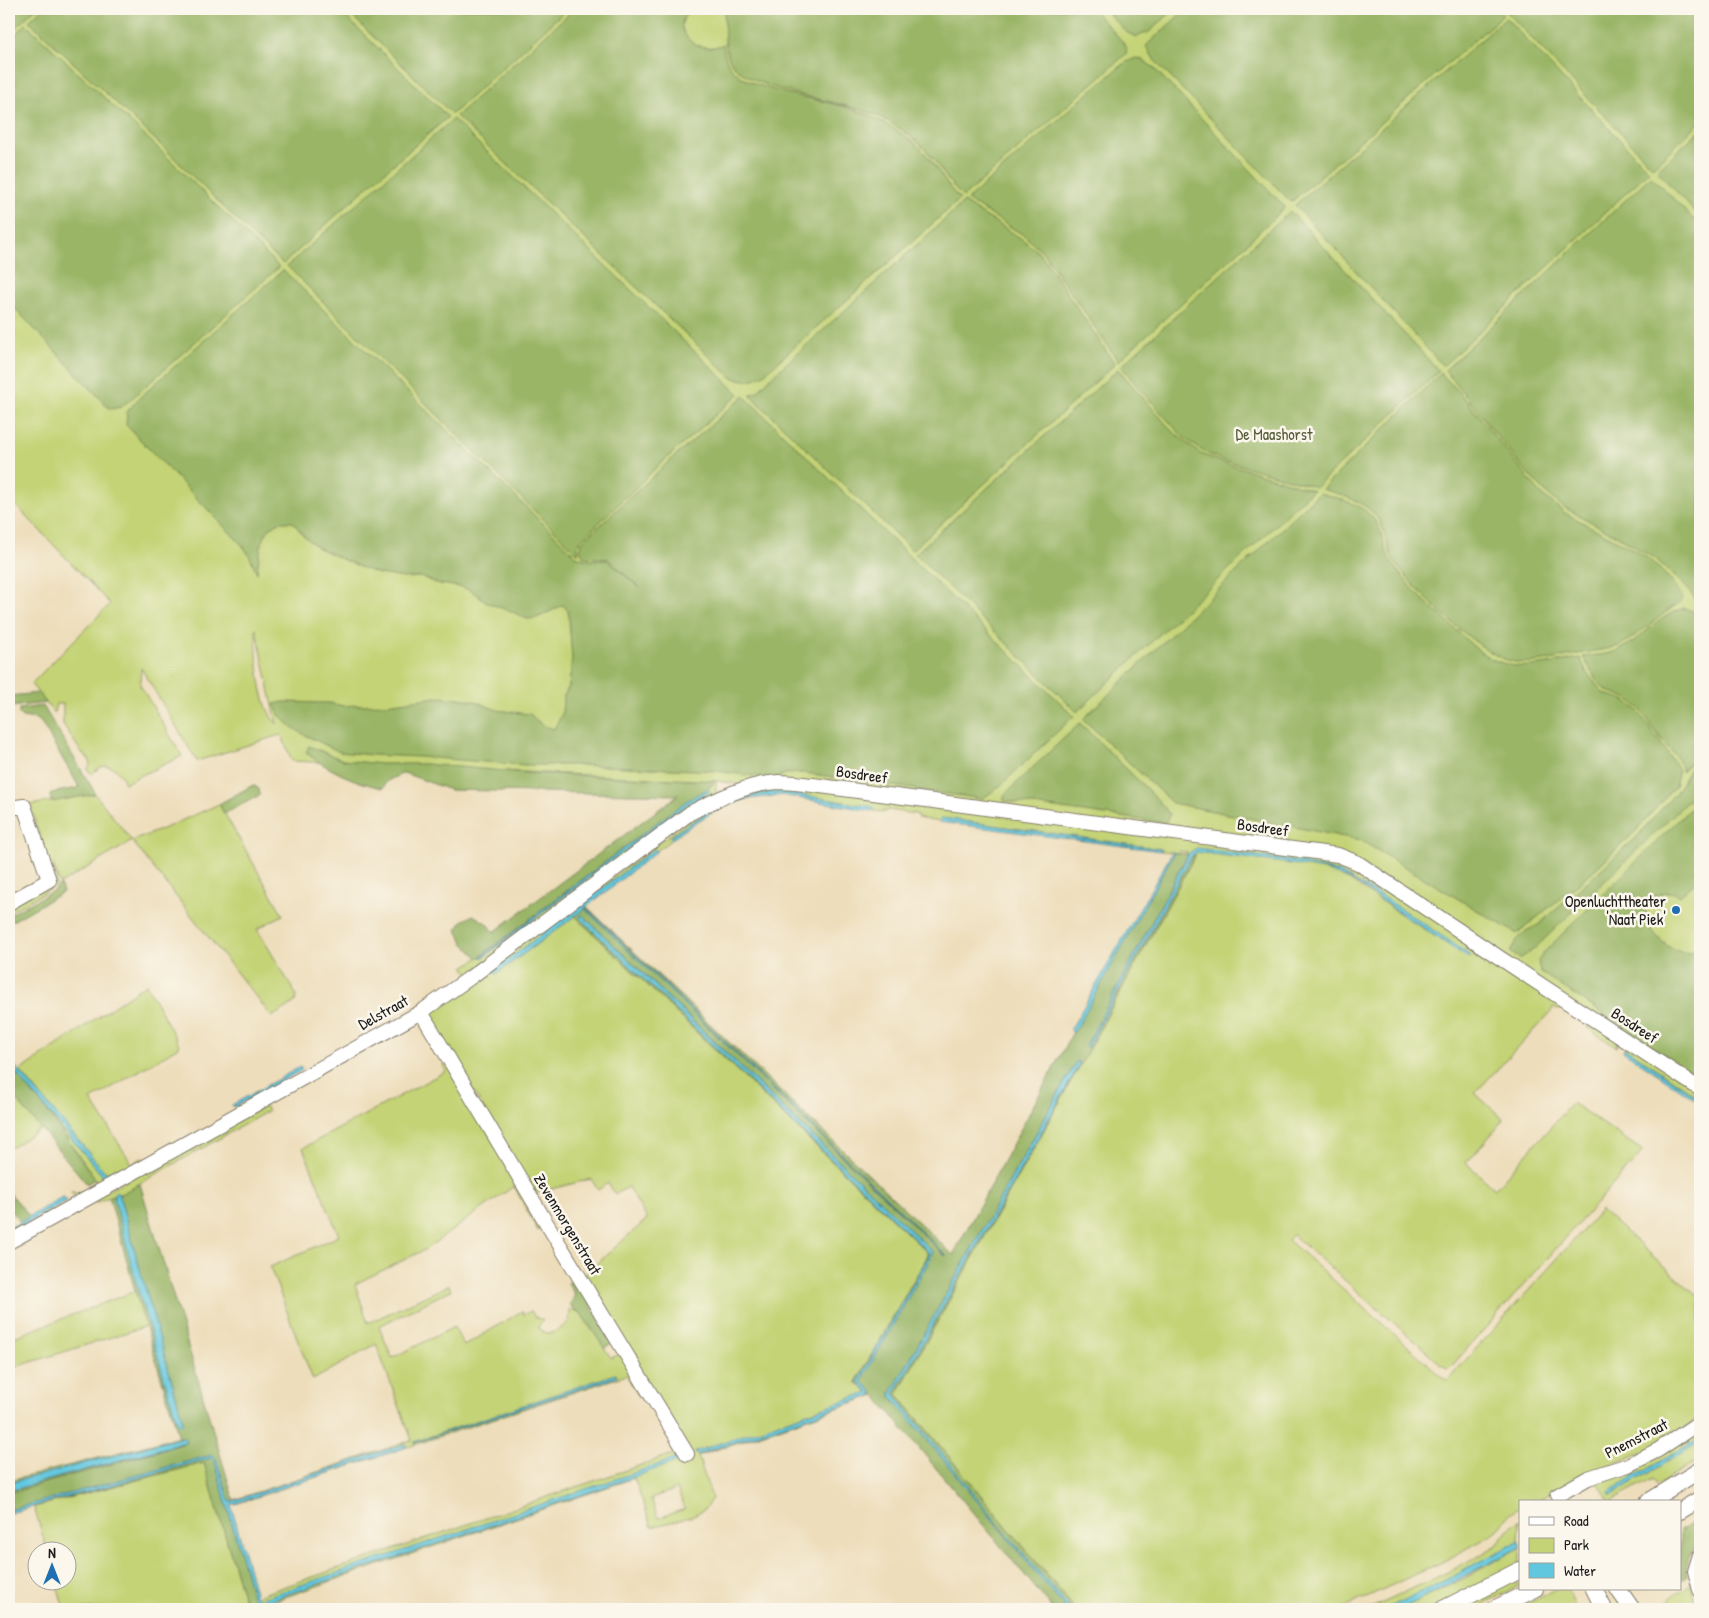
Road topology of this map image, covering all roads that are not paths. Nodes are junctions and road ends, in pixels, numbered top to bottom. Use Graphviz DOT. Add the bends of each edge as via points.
graph roads {
  1 [pos="756,786"];
  2 [pos="9,808"];
  3 [pos="9,903"];
  4 [pos="420,1012"];
  5 [pos="1700,1089"];
  6 [pos="9,1242"];
  7 [pos="1700,1422"];
  8 [pos="687,1454"];
  9 [pos="1700,1470"];
  10 [pos="1560,1499"];
  11 [pos="1700,1499"];
  12 [pos="1651,1500"];
  13 [pos="1682,1509"];
  14 [pos="1700,1555"];
  15 [pos="1519,1571"];
  16 [pos="1533,1590"];
  17 [pos="1594,1590"];
  18 [pos="1619,1590"];
  19 [pos="1700,1590"];
  20 [pos="1443,1609"];
  21 [pos="1494,1609"];
  22 [pos="1604,1609"];
  23 [pos="1632,1609"];
  1 -- 4 [label="street, Delstraat" via="718,798 690,813"];
  1 -- 5 [label="street, Bosdreef" via="778,782 813,785 1338,855 1358,863"];
  2 -- 3 [label="street" via="24,806 50,880"];
  4 -- 6 [label="street, Delstraat"];
  4 -- 8 [label="street, Zevenmorgenstraat"];
  7 -- 10 [label="street, Pnemstraat" via="1658,1450 1628,1465 1588,1478"];
  9 -- 12 [label="main road"];
  11 -- 13 [label="main road"];
  14 -- 19 [label="street" via="1695,1571"];
  15 -- 20 [label="main road"];
  16 -- 21 [label="main road"];
  17 -- 22 [label="main road"];
  18 -- 23 [label="main road"];
}
